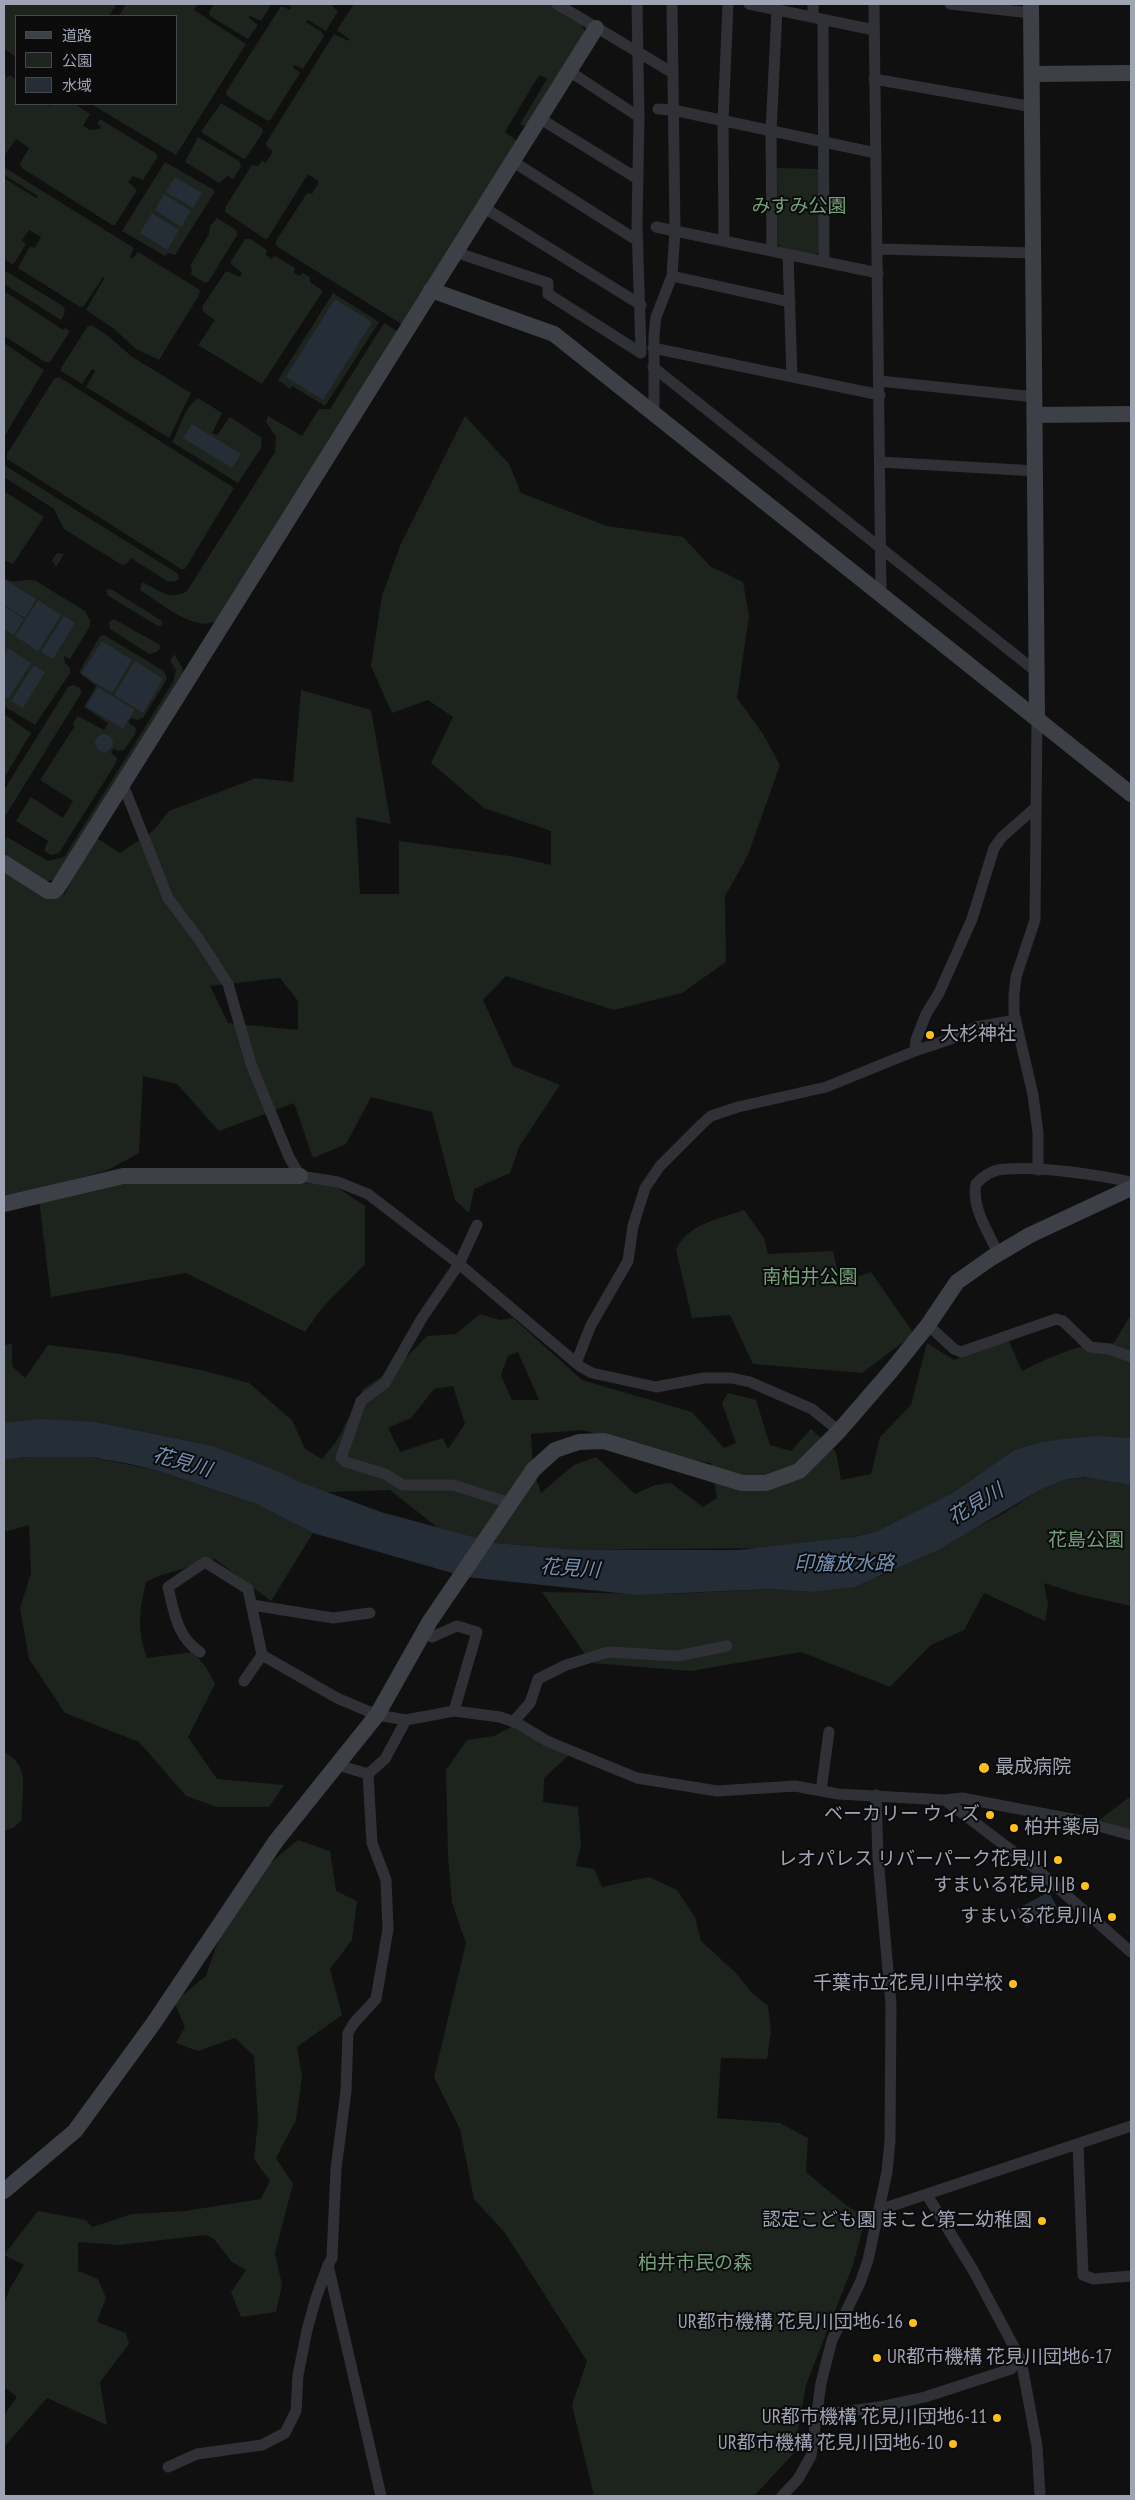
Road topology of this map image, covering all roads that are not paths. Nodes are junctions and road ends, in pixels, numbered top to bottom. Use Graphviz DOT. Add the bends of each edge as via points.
graph roads {
  1 [pos="558,4"];
  2 [pos="637,4"];
  3 [pos="672,4"];
  4 [pos="728,4"];
  5 [pos="749,4"];
  6 [pos="813,4"];
  7 [pos="874,4"];
  8 [pos="950,4"];
  9 [pos="1031,8"];
  10 [pos="777,10"];
  11 [pos="818,18"];
  12 [pos="596,28"];
  13 [pos="874,30"];
  14 [pos="637,52"];
  15 [pos="569,71"];
  16 [pos="673,73"];
  17 [pos="1131,73"];
  18 [pos="1032,74"];
  19 [pos="874,79"];
  20 [pos="1032,107"];
  21 [pos="658,109"];
  22 [pos="674,110"];
  23 [pos="639,117"];
  24 [pos="539,118"];
  25 [pos="723,121"];
  26 [pos="771,131"];
  27 [pos="823,141"];
  28 [pos="876,153"];
  29 [pos="512,162"];
  30 [pos="638,179"];
  31 [pos="483,207"];
  32 [pos="656,227"];
  33 [pos="675,232"];
  34 [pos="724,240"];
  35 [pos="638,241"];
  36 [pos="878,249"];
  37 [pos="772,251"];
  38 [pos="455,252"];
  39 [pos="1034,253"];
  40 [pos="788,255"];
  41 [pos="824,261"];
  42 [pos="878,274"];
  43 [pos="672,276"];
  44 [pos="431,290"];
  45 [pos="790,302"];
  46 [pos="641,305"];
  47 [pos="653,348"];
  48 [pos="653,367"];
  49 [pos="792,377"];
  50 [pos="879,381"];
  51 [pos="880,395"];
  52 [pos="1035,397"];
  53 [pos="654,413"];
  54 [pos="1131,414"];
  55 [pos="1035,415"];
  56 [pos="881,462"];
  57 [pos="1036,471"];
  58 [pos="882,549"];
  59 [pos="881,595"];
  60 [pos="1038,673"];
  61 [pos="1037,719"];
  62 [pos="122,782"];
  63 [pos="1131,794"];
  64 [pos="1036,806"];
  65 [pos="4,863"];
  66 [pos="1016,1020"];
  67 [pos="915,1051"];
  68 [pos="1038,1170"];
  69 [pos="300,1176"];
  70 [pos="1131,1182"];
  71 [pos="1131,1188"];
  72 [pos="4,1204"];
  73 [pos="477,1225"];
  74 [pos="998,1254"];
  75 [pos="459,1264"];
  76 [pos="928,1325"];
  77 [pos="1131,1357"];
  78 [pos="576,1364"];
  79 [pos="839,1431"];
  80 [pos="507,1507"];
  81 [pos="252,1605"];
  82 [pos="370,1613"];
  83 [pos="431,1629"];
  84 [pos="728,1646"];
  85 [pos="200,1652"];
  86 [pos="262,1656"];
  87 [pos="244,1681"];
  88 [pos="454,1711"];
  89 [pos="377,1715"];
  90 [pos="406,1720"];
  91 [pos="513,1722"];
  92 [pos="829,1732"];
  93 [pos="338,1765"];
  94 [pos="368,1774"];
  95 [pos="821,1791"];
  96 [pos="876,1795"];
  97 [pos="945,1800"];
  98 [pos="1131,1836"];
  99 [pos="1131,1952"];
  100 [pos="1131,2126"];
  101 [pos="1078,2144"];
  102 [pos="4,2191"];
  103 [pos="927,2195"];
  104 [pos="879,2210"];
  105 [pos="328,2265"];
  106 [pos="1131,2276"];
  107 [pos="1021,2360"];
  108 [pos="818,2415"];
  109 [pos="168,2467"];
  110 [pos="381,2496"];
  111 [pos="782,2496"];
  112 [pos="1040,2496"];
  1 -- 12 [label="street"];
  2 -- 14 [label="street"];
  3 -- 16 [label="street"];
  4 -- 25 [label="street"];
  5 -- 10 [label="street"];
  6 -- 11 [label="street"];
  7 -- 13 [label="street"];
  8 -- 9 [label="street"];
  9 -- 18 [label="street"];
  10 -- 11 [label="street"];
  10 -- 26 [label="street"];
  11 -- 13 [label="street"];
  11 -- 27 [label="street"];
  12 -- 14 [label="street"];
  12 -- 15 [label="street"];
  13 -- 19 [label="street"];
  14 -- 16 [label="street"];
  14 -- 23 [label="street"];
  15 -- 23 [label="street"];
  15 -- 24 [label="street"];
  16 -- 22 [label="street"];
  17 -- 18 [label="street"];
  18 -- 20 [label="street"];
  19 -- 20 [label="street"];
  19 -- 28 [label="street"];
  20 -- 39 [label="street"];
  21 -- 22 [label="street"];
  22 -- 25 [label="street"];
  22 -- 33 [label="street"];
  23 -- 30 [label="street"];
  24 -- 29 [label="street"];
  24 -- 30 [label="street"];
  25 -- 26 [label="street"];
  25 -- 34 [label="street"];
  26 -- 27 [label="street"];
  26 -- 37 [label="street"];
  27 -- 28 [label="street"];
  27 -- 41 [label="street"];
  28 -- 36 [label="street"];
  29 -- 31 [label="street"];
  29 -- 35 [label="street"];
  30 -- 35 [label="street"];
  31 -- 38 [label="street"];
  31 -- 46 [label="street"];
  32 -- 33 [label="street"];
  33 -- 34 [label="street"];
  33 -- 43 [label="street"];
  34 -- 37 [label="street"];
  35 -- 46 [label="street"];
  36 -- 39 [label="street"];
  36 -- 42 [label="street"];
  37 -- 40 [label="street"];
  38 -- 44 [label="street"];
  38 -- 46 [label="street" via="548,283 548,294 641,353"];
  39 -- 52 [label="street"];
  40 -- 41 [label="street"];
  40 -- 45 [label="street"];
  41 -- 42 [label="street"];
  42 -- 50 [label="street"];
  43 -- 45 [label="street"];
  43 -- 47 [label="street" via="656,317"];
  44 -- 53 [label="street" via="554,334"];
  44 -- 62 [label="street"];
  45 -- 49 [label="street"];
  47 -- 48 [label="street"];
  47 -- 49 [label="street"];
  48 -- 53 [label="street"];
  48 -- 58 [label="street"];
  49 -- 51 [label="street"];
  50 -- 51 [label="street"];
  50 -- 52 [label="street"];
  51 -- 56 [label="street"];
  52 -- 55 [label="street"];
  53 -- 59 [label="street"];
  54 -- 55 [label="street"];
  55 -- 57 [label="street"];
  56 -- 57 [label="street"];
  56 -- 58 [label="street"];
  57 -- 60 [label="street"];
  58 -- 59 [label="street"];
  58 -- 60 [label="street"];
  59 -- 61 [label="street"];
  60 -- 61 [label="street"];
  61 -- 63 [label="street"];
  61 -- 64 [label="street"];
  62 -- 65 [label="street" via="54,891 48,891"];
  62 -- 69 [label="street" via="168,898 228,984 252,1064 289,1157"];
  64 -- 66 [label="street" via="1034,920 1016,977"];
  64 -- 67 [label="street" via="994,848 972,919 939,993 926,1014"];
  66 -- 67 [label="street" via="976,1027"];
  66 -- 68 [label="street" via="1033,1095"];
  67 -- 78 [label="street" via="826,1087 729,1109 711,1116 702,1124 660,1166 645,1188 633,1226 628,1261 591,1325"];
  68 -- 70 [label="street"];
  68 -- 74 [label="street" via="1006,1168 992,1172 976,1184 977,1208"];
  69 -- 72 [label="street" via="123,1176"];
  69 -- 75 [label="street" via="338,1182 368,1194"];
  71 -- 74 [label="street" via="1030,1235"];
  73 -- 75 [label="street"];
  74 -- 76 [label="street" via="957,1282"];
  75 -- 78 [label="street"];
  75 -- 80 [label="street" via="422,1318 385,1383 361,1401 341,1458 385,1474 403,1485 453,1485"];
  76 -- 77 [label="street" via="961,1352 1056,1319 1063,1321 1090,1346"];
  76 -- 79 [label="street"];
  78 -- 79 [label="street" via="592,1373 656,1387 704,1378 750,1382 812,1409"];
  79 -- 80 [label="street" via="799,1471 759,1483 729,1480 604,1441 579,1442 555,1450 533,1470"];
  80 -- 83 [label="street"];
  81 -- 82 [label="street" via="333,1618"];
  81 -- 85 [label="street" via="248,1589 204,1562 168,1587 174,1616 184,1639"];
  81 -- 86 [label="street"];
  83 -- 88 [label="street" via="457,1626 477,1632"];
  83 -- 89 [label="street"];
  84 -- 91 [label="street" via="677,1656 608,1652 566,1665 538,1679 530,1703"];
  86 -- 87 [label="street"];
  86 -- 89 [label="street" via="337,1698"];
  88 -- 90 [label="street"];
  88 -- 91 [label="street" via="500,1717"];
  89 -- 90 [label="street"];
  89 -- 93 [label="street"];
  90 -- 94 [label="street" via="385,1759"];
  91 -- 95 [label="street" via="547,1741 638,1778 717,1790 795,1786"];
  92 -- 95 [label="street"];
  93 -- 94 [label="street"];
  93 -- 102 [label="street" via="276,1841 153,2024 75,2132"];
  94 -- 105 [label="street" via="372,1843 386,1880 388,1929 376,1999 348,2033 332,2258"];
  95 -- 96 [label="street"];
  96 -- 97 [label="street"];
  96 -- 104 [label="street" via="878,1858 891,2004 890,2140"];
  97 -- 98 [label="street" via="962,1798 1076,1820"];
  97 -- 99 [label="street" via="1040,1872"];
  100 -- 101 [label="street"];
  101 -- 103 [label="street"];
  101 -- 106 [label="street" via="1083,2275 1094,2279"];
  103 -- 104 [label="street"];
  103 -- 107 [label="street" via="978,2279"];
  104 -- 108 [label="street" via="864,2273 832,2340 821,2383"];
  105 -- 109 [label="street" via="307,2330 298,2375 296,2411 285,2433 262,2444 197,2454"];
  105 -- 110 [label="street"];
  107 -- 108 [label="street" via="1011,2370 925,2397"];
  107 -- 112 [label="street" via="1037,2446"];
  108 -- 111 [label="street" via="807,2468"];
}
